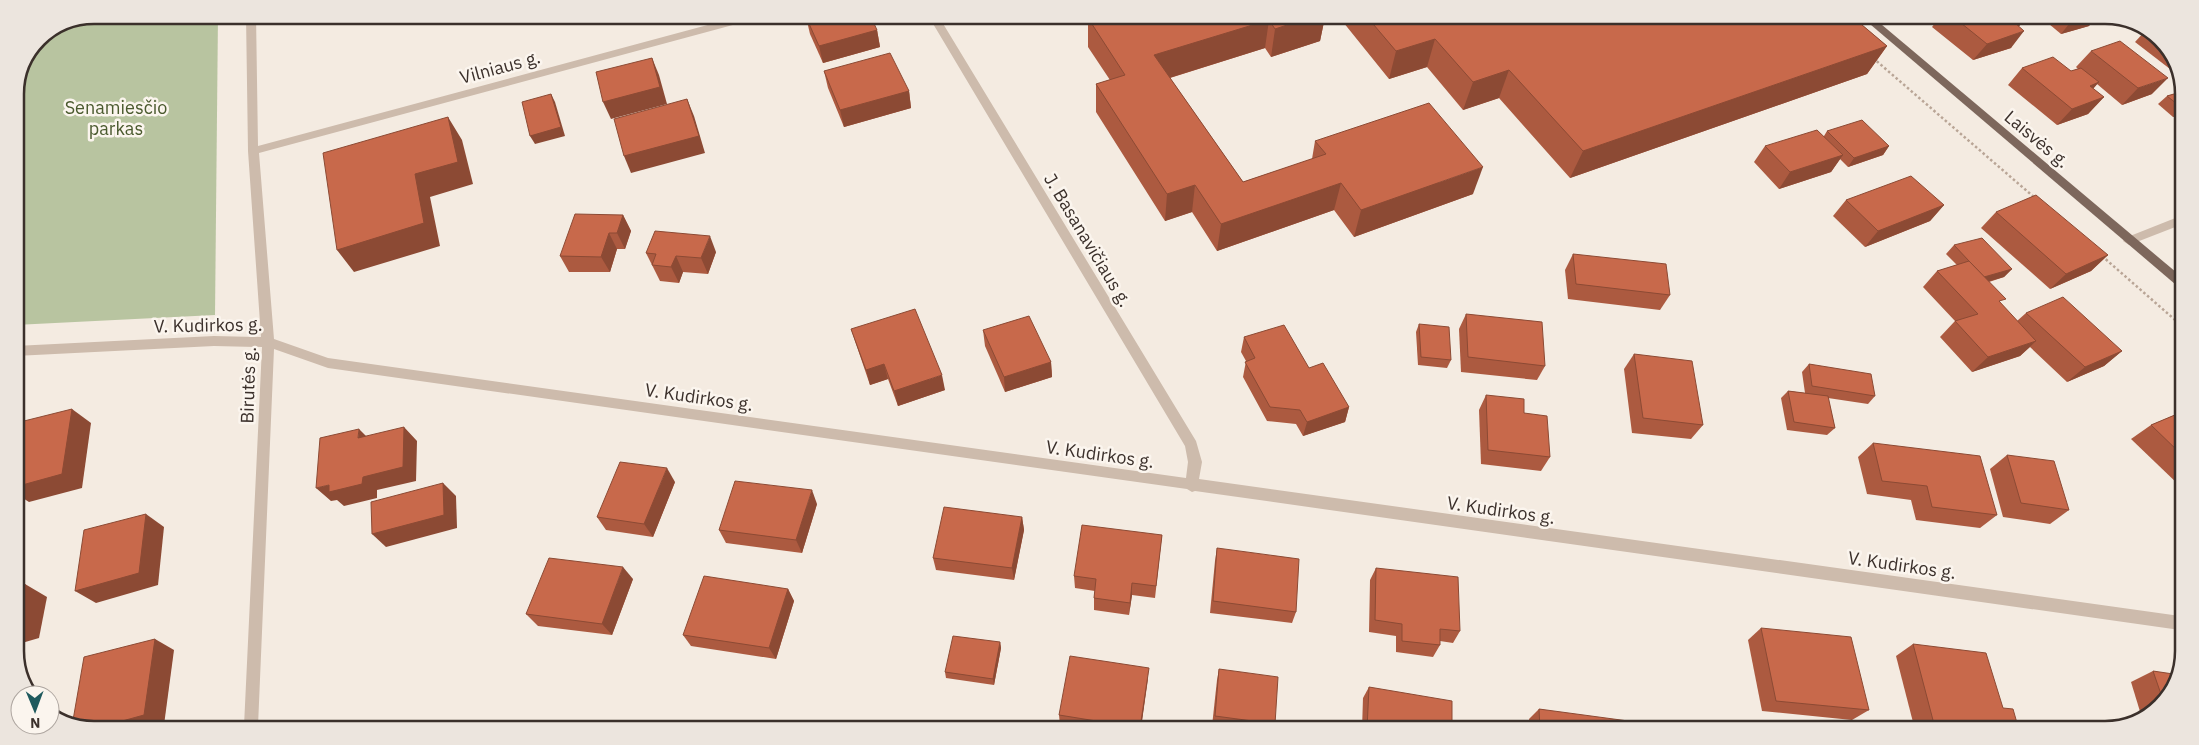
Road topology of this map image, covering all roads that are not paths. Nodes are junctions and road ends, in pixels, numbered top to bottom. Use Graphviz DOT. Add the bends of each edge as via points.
graph roads {
  1 [pos="251,24"];
  2 [pos="725,24"];
  3 [pos="938,24"];
  4 [pos="1876,24"];
  5 [pos="253,151"];
  6 [pos="2175,222"];
  7 [pos="2129,240"];
  8 [pos="2175,279"];
  9 [pos="268,342"];
  10 [pos="24,351"];
  11 [pos="1192,486"];
  12 [pos="2175,622"];
  13 [pos="251,721"];
  1 -- 5 [label="street, Birutės g."];
  2 -- 5 [label="street, Vilniaus g."];
  3 -- 11 [label="street, J. Basanavičiaus g." via="1191,445 1195,462"];
  4 -- 7 [label="main road, Laisvės g."];
  5 -- 9 [label="street, Birutės g."];
  6 -- 7 [label="street"];
  7 -- 8 [label="main road, Laisvės g."];
  9 -- 10 [label="street, V. Kudirkos g." via="214,341"];
  9 -- 11 [label="street, V. Kudirkos g." via="328,363"];
  9 -- 13 [label="street, Birutės g."];
  11 -- 12 [label="street, V. Kudirkos g."];
}
